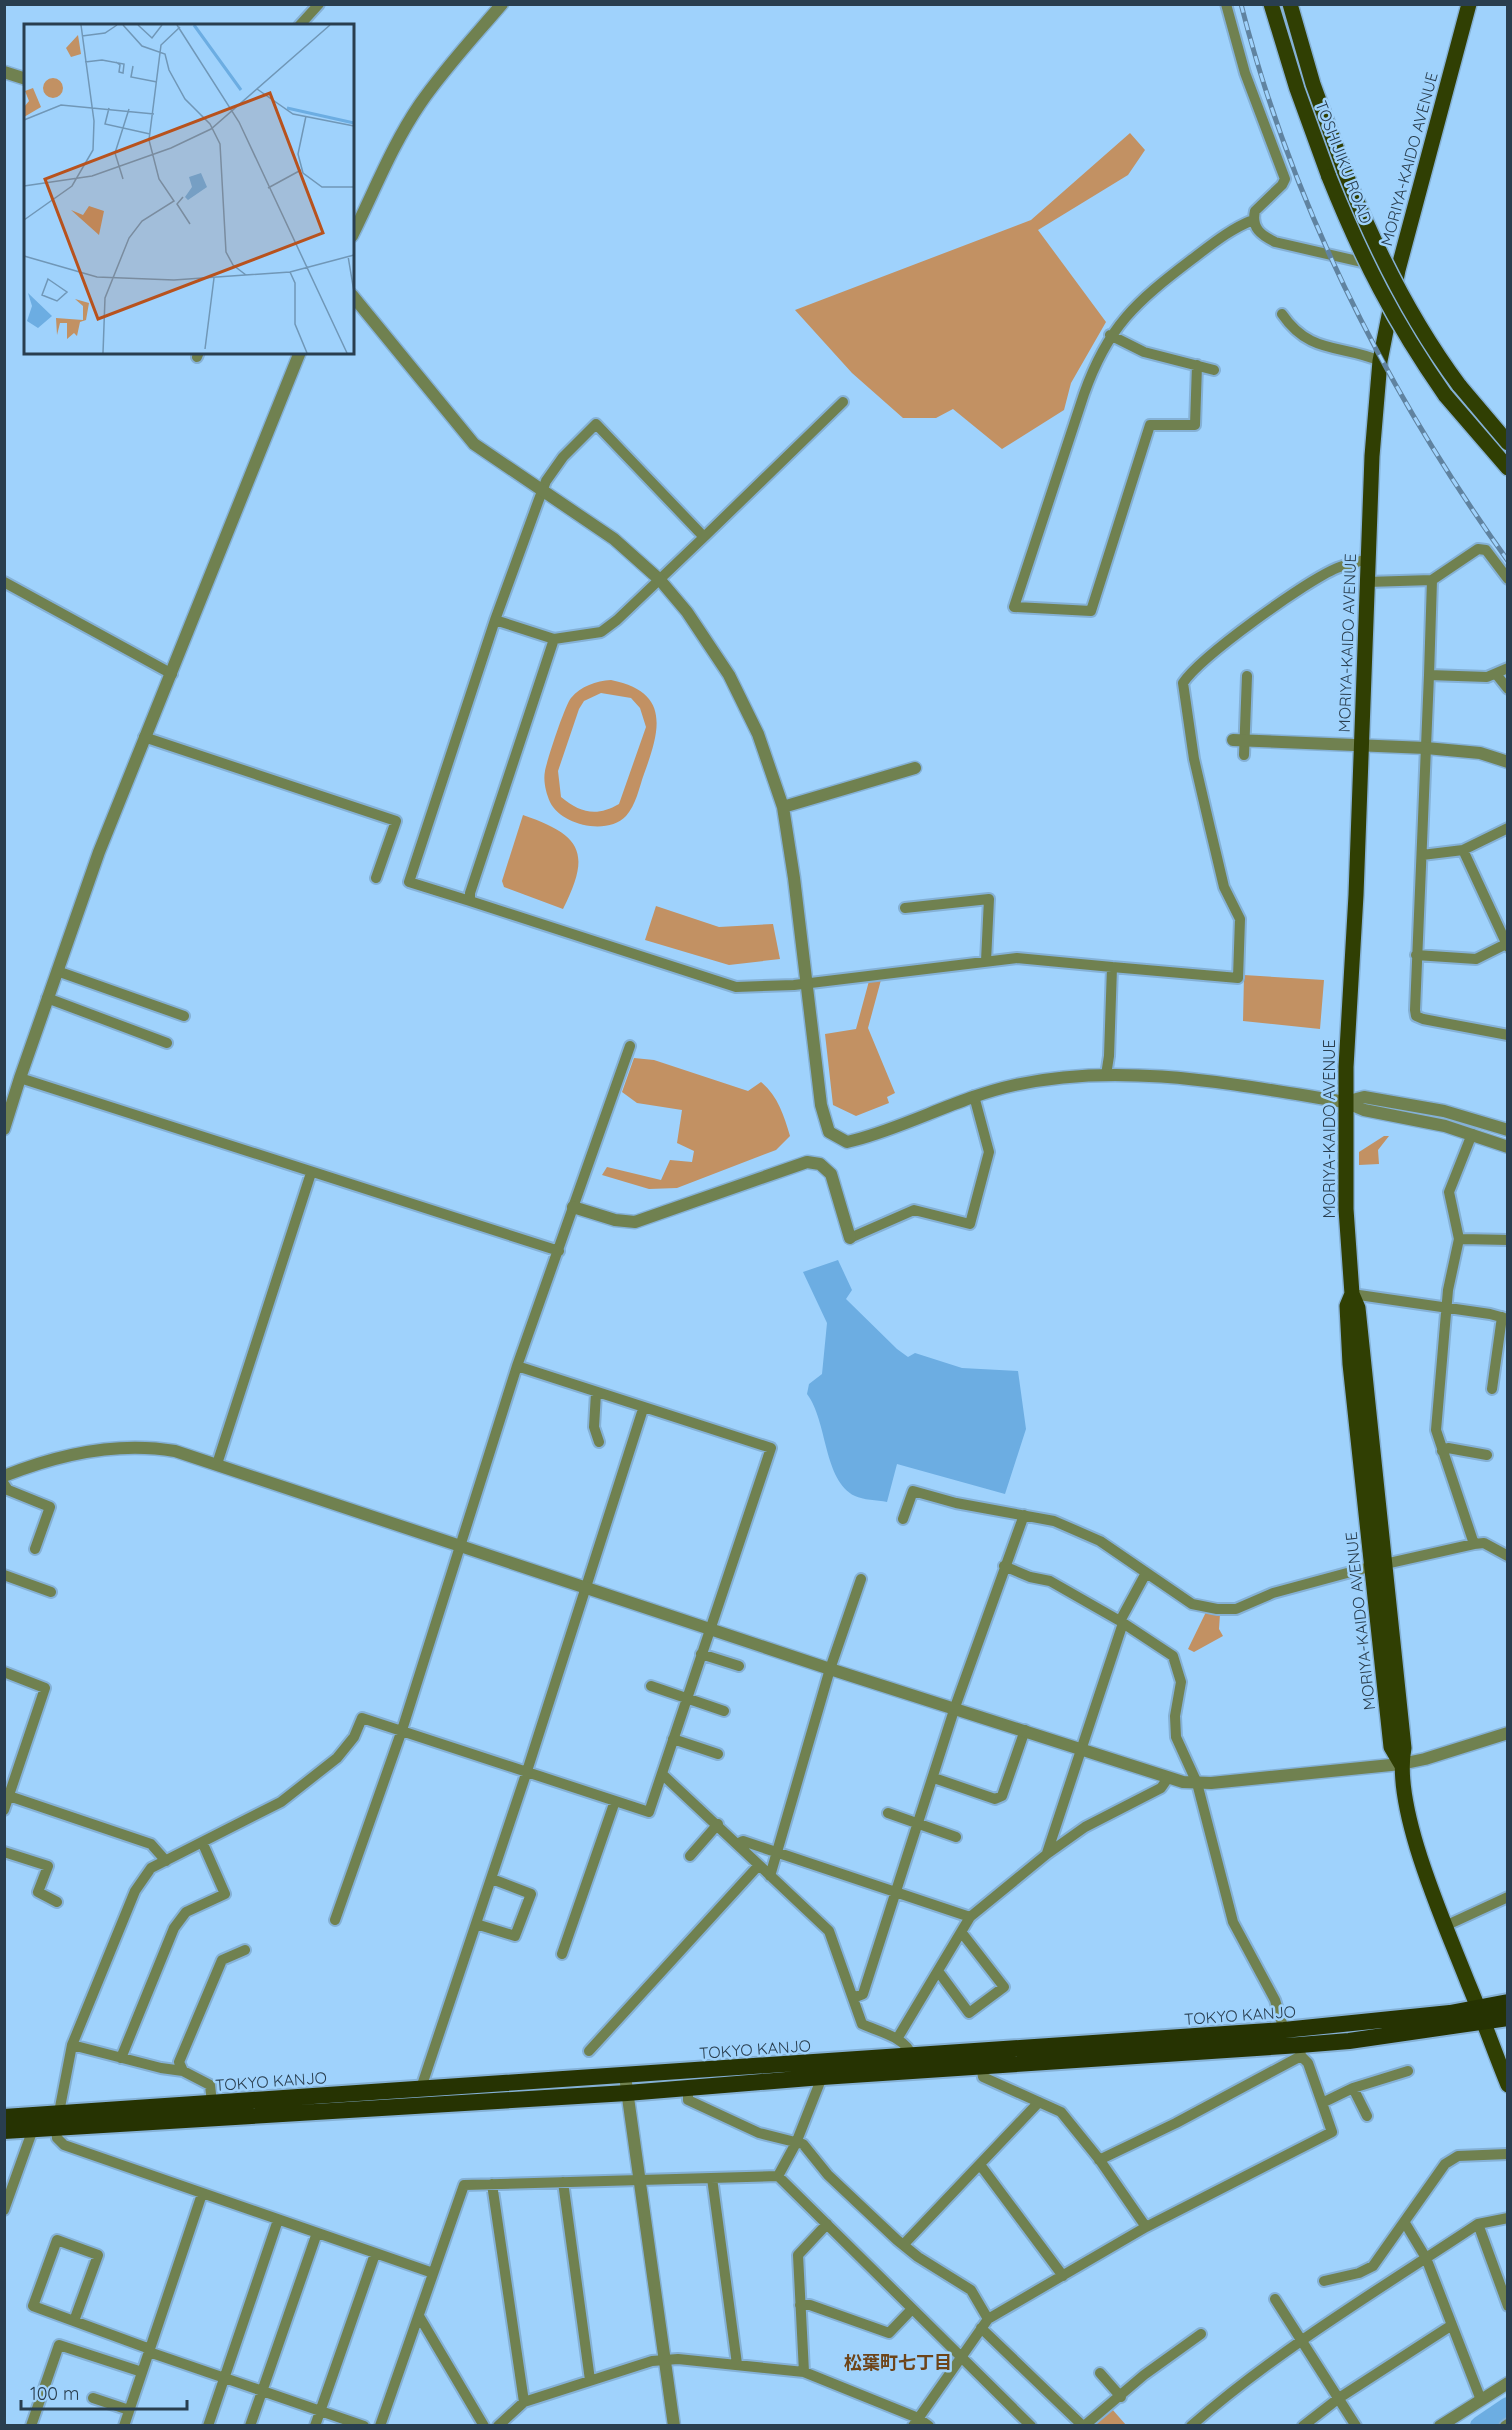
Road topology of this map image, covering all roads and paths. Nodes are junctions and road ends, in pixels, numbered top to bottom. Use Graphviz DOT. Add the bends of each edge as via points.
graph roads {
  1 [pos="319,4"];
  2 [pos="502,4"];
  3 [pos="1226,4"];
  4 [pos="1271,4"];
  5 [pos="1290,4"];
  6 [pos="1469,4"];
  7 [pos="301,24"];
  8 [pos="4,72"];
  9 [pos="24,78"];
  10 [pos="1253,220"];
  11 [pos="354,232"];
  12 [pos="1398,270"];
  13 [pos="354,297"];
  14 [pos="1282,314"];
  15 [pos="1110,335"];
  16 [pos="299,354"];
  17 [pos="1380,361"];
  18 [pos="1197,365"];
  19 [pos="1214,370"];
  20 [pos="843,402"];
  21 [pos="1508,443"];
  22 [pos="1508,468"];
  23 [pos="543,490"];
  24 [pos="704,537"];
  25 [pos="1368,559"];
  26 [pos="1508,579"];
  27 [pos="660,580"];
  28 [pos="1432,580"];
  29 [pos="4,582"];
  30 [pos="1367,582"];
  31 [pos="495,620"];
  32 [pos="554,639"];
  33 [pos="1508,668"];
  34 [pos="172,674"];
  35 [pos="1496,674"];
  36 [pos="1429,675"];
  37 [pos="1247,676"];
  38 [pos="1508,689"];
  39 [pos="144,737"];
  40 [pos="1239,740"];
  41 [pos="1361,746"];
  42 [pos="1426,748"];
  43 [pos="1244,755"];
  44 [pos="1508,762"];
  45 [pos="915,768"];
  46 [pos="783,807"];
  47 [pos="1508,828"];
  48 [pos="1463,850"];
  49 [pos="1422,855"];
  50 [pos="376,878"];
  51 [pos="470,901"];
  52 [pos="905,908"];
  53 [pos="1507,946"];
  54 [pos="1416,955"];
  55 [pos="986,961"];
  56 [pos="1112,967"];
  57 [pos="57,971"];
  58 [pos="807,983"];
  59 [pos="48,998"];
  60 [pos="184,1016"];
  61 [pos="1508,1035"];
  62 [pos="167,1043"];
  63 [pos="630,1047"];
  64 [pos="1106,1075"];
  65 [pos="20,1078"];
  66 [pos="974,1096"];
  67 [pos="1345,1102"];
  68 [pos="4,1129"];
  69 [pos="1508,1130"];
  70 [pos="1472,1134"];
  71 [pos="1508,1147"];
  72 [pos="311,1173"];
  73 [pos="573,1207"];
  74 [pos="850,1238"];
  75 [pos="1462,1239"];
  76 [pos="1508,1240"];
  77 [pos="559,1251"];
  78 [pos="1352,1294"];
  79 [pos="1446,1307"];
  80 [pos="1505,1318"];
  81 [pos="518,1366"];
  82 [pos="1492,1389"];
  83 [pos="596,1393"];
  84 [pos="643,1409"];
  85 [pos="599,1442"];
  86 [pos="1442,1451"];
  87 [pos="1487,1455"];
  88 [pos="217,1464"];
  89 [pos="4,1476"];
  90 [pos="4,1484"];
  91 [pos="1024,1515"];
  92 [pos="903,1520"];
  93 [pos="1474,1544"];
  94 [pos="461,1546"];
  95 [pos="35,1549"];
  96 [pos="1508,1556"];
  97 [pos="1379,1565"];
  98 [pos="1004,1566"];
  99 [pos="1146,1572"];
  100 [pos="4,1575"];
  101 [pos="861,1579"];
  102 [pos="585,1586"];
  103 [pos="51,1592"];
  104 [pos="1121,1622"];
  105 [pos="710,1627"];
  106 [pos="701,1654"];
  107 [pos="739,1666"];
  108 [pos="830,1669"];
  109 [pos="4,1672"];
  110 [pos="651,1686"];
  111 [pos="686,1698"];
  112 [pos="955,1707"];
  113 [pos="724,1711"];
  114 [pos="402,1730"];
  115 [pos="1025,1730"];
  116 [pos="1508,1733"];
  117 [pos="673,1739"];
  118 [pos="1082,1749"];
  119 [pos="718,1754"];
  120 [pos="1401,1764"];
  121 [pos="527,1771"];
  122 [pos="662,1774"];
  123 [pos="934,1778"];
  124 [pos="1168,1778"];
  125 [pos="1197,1783"];
  126 [pos="9,1796"];
  127 [pos="615,1801"];
  128 [pos="4,1810"];
  129 [pos="888,1813"];
  130 [pos="718,1824"];
  131 [pos="919,1824"];
  132 [pos="956,1838"];
  133 [pos="203,1844"];
  134 [pos="737,1844"];
  135 [pos="4,1852"];
  136 [pos="777,1853"];
  137 [pos="1047,1854"];
  138 [pos="690,1856"];
  139 [pos="165,1861"];
  140 [pos="759,1865"];
  141 [pos="770,1876"];
  142 [pos="492,1879"];
  143 [pos="897,1894"];
  144 [pos="1508,1897"];
  145 [pos="57,1902"];
  146 [pos="970,1917"];
  147 [pos="335,1920"];
  148 [pos="476,1924"];
  149 [pos="1445,1926"];
  150 [pos="962,1933"];
  151 [pos="245,1950"];
  152 [pos="562,1954"];
  153 [pos="939,1971"];
  154 [pos="853,1998"];
  155 [pos="1508,2002"];
  156 [pos="1481,2015"];
  157 [pos="1508,2018"];
  158 [pos="1284,2030"];
  159 [pos="897,2039"];
  160 [pos="72,2045"];
  161 [pos="1300,2050"];
  162 [pos="589,2051"];
  163 [pos="912,2056"];
  164 [pos="121,2058"];
  165 [pos="981,2066"];
  166 [pos="183,2071"];
  167 [pos="1408,2071"];
  168 [pos="625,2076"];
  169 [pos="822,2076"];
  170 [pos="1508,2085"];
  171 [pos="421,2088"];
  172 [pos="688,2088"];
  173 [pos="1353,2088"];
  174 [pos="627,2093"];
  175 [pos="1040,2102"];
  176 [pos="212,2103"];
  177 [pos="1322,2103"];
  178 [pos="1367,2115"];
  179 [pos="4,2117"];
  180 [pos="58,2120"];
  181 [pos="33,2129"];
  182 [pos="4,2131"];
  183 [pos="796,2143"];
  184 [pos="1508,2154"];
  185 [pos="1100,2160"];
  186 [pos="981,2166"];
  187 [pos="778,2176"];
  188 [pos="712,2178"];
  189 [pos="638,2181"];
  190 [pos="563,2182"];
  191 [pos="492,2184"];
  192 [pos="202,2194"];
  193 [pos="4,2210"];
  194 [pos="1508,2218"];
  195 [pos="278,2220"];
  196 [pos="1406,2223"];
  197 [pos="827,2224"];
  198 [pos="1478,2224"];
  199 [pos="1146,2227"];
  200 [pos="317,2233"];
  201 [pos="904,2244"];
  202 [pos="375,2254"];
  203 [pos="1426,2258"];
  204 [pos="433,2273"];
  205 [pos="1063,2276"];
  206 [pos="1324,2281"];
  207 [pos="1275,2299"];
  208 [pos="800,2305"];
  209 [pos="1508,2306"];
  210 [pos="912,2309"];
  211 [pos="419,2316"];
  212 [pos="74,2321"];
  213 [pos="985,2323"];
  214 [pos="1452,2325"];
  215 [pos="1201,2334"];
  216 [pos="1301,2340"];
  217 [pos="149,2350"];
  218 [pos="961,2357"];
  219 [pos="664,2360"];
  220 [pos="737,2364"];
  221 [pos="141,2372"];
  222 [pos="804,2372"];
  223 [pos="1100,2373"];
  224 [pos="225,2378"];
  225 [pos="590,2380"];
  226 [pos="1508,2383"];
  227 [pos="262,2391"];
  228 [pos="1121,2397"];
  229 [pos="93,2398"];
  230 [pos="1339,2398"];
  231 [pos="1481,2400"];
  232 [pos="524,2402"];
  233 [pos="129,2410"];
  234 [pos="320,2410"];
  235 [pos="916,2422"];
  236 [pos="32,2426"];
  237 [pos="124,2426"];
  238 [pos="208,2426"];
  239 [pos="250,2426"];
  240 [pos="315,2426"];
  241 [pos="364,2426"];
  242 [pos="380,2426"];
  243 [pos="484,2426"];
  244 [pos="498,2426"];
  245 [pos="674,2426"];
  246 [pos="929,2426"];
  247 [pos="1031,2426"];
  248 [pos="1083,2426"];
  249 [pos="1191,2426"];
  250 [pos="1303,2426"];
  251 [pos="1356,2426"];
  252 [pos="1440,2426"];
  1 -- 7 [label="street"];
  2 -- 11 [label="street" via="419,105"];
  3 -- 10 [label="street" via="1245,73 1285,179 1255,211"];
  4 -- 22 [label="main road, TOSHIJIKU ROAD, bridge" via="1329,177 1375,282 1397,324 1445,395"];
  5 -- 21 [label="main road, TOSHIJIKU ROAD, bridge" via="1313,84 1345,172 1389,273 1431,346"];
  6 -- 12 [label="main road, MORIYA-KAIDO AVENUE"];
  8 -- 9 [label="street"];
  10 -- 12 [label="street" via="1259,232 1275,242"];
  10 -- 15 [label="street" via="1235,227 1149,291"];
  12 -- 17 [label="main road, MORIYA-KAIDO AVENUE"];
  13 -- 23 [label="street" via="474,444"];
  14 -- 17 [label="street" via="1292,329 1327,349 1360,352"];
  15 -- 18 [label="street" via="1144,352"];
  15 -- 18 [label="street" via="1094,366 1014,607 1091,610 1150,425 1195,425"];
  16 -- 34 [label="street"];
  17 -- 25 [label="main road, MORIYA-KAIDO AVENUE"];
  18 -- 19 [label="street"];
  20 -- 24 [label="street"];
  23 -- 24 [label="street" via="563,457 596,424"];
  23 -- 27 [label="street" via="614,539"];
  23 -- 31 [label="street"];
  24 -- 27 [label="street"];
  25 -- 30 [label="main road, MORIYA-KAIDO AVENUE"];
  25 -- 56 [label="street" via="1336,568 1306,586 1201,664 1183,683 1192,750 1224,887 1240,919 1238,978"];
  26 -- 28 [label="street" via="1486,550 1478,549"];
  27 -- 32 [label="street" via="601,632"];
  27 -- 46 [label="street" via="699,628 729,675 758,734"];
  28 -- 30 [label="street"];
  28 -- 36 [label="street"];
  29 -- 34 [label="street"];
  30 -- 41 [label="main road, MORIYA-KAIDO AVENUE"];
  31 -- 32 [label="street"];
  31 -- 51 [label="street" via="409,882"];
  32 -- 51 [label="street"];
  33 -- 35 [label="street"];
  34 -- 39 [label="street"];
  35 -- 36 [label="street"];
  35 -- 38 [label="street"];
  36 -- 42 [label="street"];
  37 -- 40 [label="street"];
  39 -- 50 [label="street" via="396,821"];
  39 -- 57 [label="street"];
  40 -- 41 [label="street"];
  40 -- 43 [label="street"];
  41 -- 42 [label="street"];
  41 -- 67 [label="main road, MORIYA-KAIDO AVENUE"];
  42 -- 44 [label="street" via="1480,753"];
  42 -- 49 [label="street"];
  45 -- 46 [label="street"];
  46 -- 58 [label="street"];
  47 -- 48 [label="street"];
  48 -- 49 [label="street"];
  48 -- 53 [label="street"];
  49 -- 54 [label="street"];
  51 -- 58 [label="street" via="736,987"];
  52 -- 55 [label="street" via="989,899"];
  53 -- 54 [label="street" via="1476,959"];
  54 -- 61 [label="street" via="1416,1016"];
  55 -- 56 [label="street" via="1017,958"];
  55 -- 58 [label="street"];
  56 -- 64 [label="street"];
  57 -- 59 [label="street"];
  57 -- 60 [label="street"];
  58 -- 66 [label="street" via="820,1105 829,1132 847,1142"];
  59 -- 62 [label="street"];
  59 -- 65 [label="street"];
  63 -- 73 [label="street"];
  64 -- 66 [label="street" via="1052,1078"];
  64 -- 67 [label="street" via="1164,1076"];
  65 -- 68 [label="street"];
  65 -- 72 [label="street"];
  66 -- 74 [label="street" via="990,1152 970,1224 914,1210"];
  67 -- 69 [label="street" via="1364,1097 1444,1112"];
  67 -- 70 [label="street" via="1364,1110"];
  67 -- 78 [label="main road, MORIYA-KAIDO AVENUE"];
  70 -- 71 [label="street"];
  70 -- 79 [label="street" via="1449,1191 1459,1239"];
  72 -- 77 [label="street"];
  72 -- 88 [label="street"];
  73 -- 74 [label="street" via="635,1222 807,1162 820,1164 831,1174"];
  73 -- 77 [label="street"];
  75 -- 76 [label="street"];
  77 -- 81 [label="street"];
  78 -- 79 [label="street"];
  78 -- 97 [label="main road, MORIYA-KAIDO AVENUE" via="1358,1308"];
  79 -- 80 [label="street"];
  79 -- 86 [label="street" via="1436,1430"];
  80 -- 82 [label="street"];
  81 -- 83 [label="street"];
  81 -- 94 [label="street"];
  83 -- 84 [label="street"];
  83 -- 85 [label="street" via="594,1427"];
  84 -- 102 [label="street"];
  84 -- 105 [label="street" via="771,1448"];
  86 -- 87 [label="street" via="1448,1448"];
  86 -- 93 [label="street"];
  88 -- 89 [label="street" via="157,1448 116,1448 60,1457"];
  88 -- 94 [label="street"];
  90 -- 95 [label="street" via="8,1490 50,1507"];
  91 -- 92 [label="street" via="913,1491"];
  91 -- 98 [label="street"];
  91 -- 99 [label="street" via="1054,1521 1100,1541"];
  93 -- 96 [label="street" via="1484,1543"];
  93 -- 97 [label="street"];
  94 -- 102 [label="street"];
  94 -- 114 [label="street"];
  97 -- 99 [label="street" via="1274,1593 1236,1609 1192,1604"];
  97 -- 120 [label="main road, MORIYA-KAIDO AVENUE" via="1404,1748"];
  98 -- 104 [label="street" via="1050,1581"];
  98 -- 112 [label="street"];
  99 -- 104 [label="street"];
  100 -- 103 [label="street"];
  101 -- 108 [label="street"];
  102 -- 105 [label="street"];
  102 -- 121 [label="street"];
  104 -- 118 [label="street"];
  104 -- 125 [label="street" via="1173,1656 1181,1682 1176,1737"];
  105 -- 106 [label="street"];
  105 -- 108 [label="street"];
  106 -- 107 [label="street"];
  106 -- 111 [label="street"];
  108 -- 112 [label="street"];
  108 -- 136 [label="street"];
  109 -- 126 [label="street" via="45,1688"];
  110 -- 111 [label="street"];
  111 -- 113 [label="street"];
  111 -- 117 [label="street"];
  112 -- 115 [label="street"];
  112 -- 123 [label="street"];
  114 -- 121 [label="street"];
  114 -- 133 [label="street" via="362,1718 354,1737 337,1758 281,1802"];
  114 -- 147 [label="street"];
  115 -- 118 [label="street"];
  115 -- 123 [label="street" via="1002,1796 995,1799"];
  116 -- 120 [label="street"];
  117 -- 119 [label="street"];
  117 -- 122 [label="street"];
  118 -- 124 [label="street"];
  118 -- 137 [label="street"];
  120 -- 125 [label="street"];
  120 -- 149 [label="main road, MORIYA-KAIDO AVENUE" via="1419,1852"];
  121 -- 127 [label="street"];
  121 -- 142 [label="street"];
  122 -- 127 [label="street" via="649,1812"];
  122 -- 130 [label="street"];
  123 -- 131 [label="street"];
  124 -- 125 [label="street"];
  124 -- 137 [label="street" via="1161,1788 1085,1827"];
  125 -- 158 [label="street" via="1233,1922 1275,2000"];
  126 -- 128 [label="street"];
  126 -- 139 [label="street" via="151,1844"];
  127 -- 152 [label="street"];
  129 -- 131 [label="street"];
  130 -- 134 [label="street"];
  130 -- 138 [label="street"];
  131 -- 132 [label="street"];
  131 -- 143 [label="street"];
  133 -- 139 [label="street"];
  133 -- 164 [label="street" via="225,1894 186,1912 174,1928"];
  134 -- 136 [label="street" via="743,1841"];
  134 -- 140 [label="street"];
  135 -- 145 [label="street" via="48,1866 38,1892"];
  136 -- 141 [label="street"];
  136 -- 143 [label="street"];
  137 -- 146 [label="street"];
  139 -- 160 [label="street" via="151,1868 135,1891"];
  140 -- 141 [label="street"];
  140 -- 162 [label="street"];
  141 -- 154 [label="street" via="829,1931"];
  142 -- 148 [label="street"];
  142 -- 148 [label="street" via="531,1894 515,1936"];
  143 -- 146 [label="street"];
  143 -- 154 [label="street" via="863,1994"];
  144 -- 149 [label="street"];
  146 -- 150 [label="street"];
  148 -- 171 [label="street"];
  149 -- 156 [label="main road, MORIYA-KAIDO AVENUE"];
  150 -- 153 [label="street"];
  150 -- 153 [label="street" via="1004,1988 969,2013"];
  151 -- 166 [label="street" via="222,1960 179,2062"];
  153 -- 159 [label="street"];
  154 -- 159 [label="street" via="862,2024"];
  155 -- 156 [label="highway, TOKYO KANJO"];
  156 -- 157 [label="highway, TOKYO KANJO"];
  156 -- 158 [label="highway, TOKYO KANJO"];
  156 -- 161 [label="highway, TOKYO KANJO"];
  156 -- 170 [label="main road, MORIYA-KAIDO AVENUE"];
  158 -- 163 [label="highway, TOKYO KANJO"];
  159 -- 163 [label="street" via="910,2049"];
  160 -- 164 [label="street"];
  160 -- 180 [label="street"];
  161 -- 165 [label="highway, TOKYO KANJO"];
  161 -- 177 [label="street"];
  161 -- 185 [label="street" via="1176,2123"];
  163 -- 168 [label="highway, TOKYO KANJO"];
  164 -- 166 [label="street"];
  165 -- 169 [label="highway, TOKYO KANJO"];
  165 -- 175 [label="street" via="983,2076"];
  166 -- 176 [label="street" via="210,2085"];
  167 -- 173 [label="street"];
  168 -- 171 [label="highway, TOKYO KANJO"];
  168 -- 174 [label="street"];
  169 -- 172 [label="highway, TOKYO KANJO"];
  169 -- 183 [label="street"];
  171 -- 176 [label="highway, TOKYO KANJO"];
  172 -- 174 [label="highway, TOKYO KANJO"];
  172 -- 183 [label="street" via="688,2100 759,2133"];
  173 -- 177 [label="street"];
  173 -- 178 [label="street"];
  174 -- 180 [label="highway, TOKYO KANJO"];
  174 -- 189 [label="street"];
  175 -- 185 [label="street" via="1061,2112"];
  175 -- 186 [label="street"];
  176 -- 180 [label="highway, TOKYO KANJO"];
  177 -- 199 [label="street" via="1332,2132"];
  179 -- 180 [label="highway, TOKYO KANJO"];
  180 -- 181 [label="highway, TOKYO KANJO"];
  180 -- 192 [label="street" via="57,2138 64,2145"];
  181 -- 182 [label="highway, TOKYO KANJO"];
  181 -- 193 [label="street"];
  183 -- 187 [label="street"];
  183 -- 201 [label="street" via="803,2144 828,2175"];
  184 -- 196 [label="street" via="1458,2156 1445,2164"];
  185 -- 199 [label="street"];
  186 -- 201 [label="street"];
  186 -- 205 [label="street"];
  187 -- 188 [label="street"];
  187 -- 197 [label="street"];
  188 -- 189 [label="street"];
  188 -- 220 [label="street"];
  189 -- 190 [label="street"];
  189 -- 219 [label="street"];
  190 -- 191 [label="street"];
  190 -- 225 [label="street"];
  191 -- 204 [label="street" via="464,2185"];
  191 -- 232 [label="street"];
  192 -- 195 [label="street"];
  192 -- 217 [label="street"];
  194 -- 198 [label="street"];
  195 -- 200 [label="street"];
  195 -- 224 [label="street"];
  196 -- 203 [label="street"];
  196 -- 206 [label="street" via="1397,2228 1373,2266"];
  197 -- 208 [label="street" via="798,2255"];
  197 -- 210 [label="street"];
  198 -- 203 [label="street"];
  198 -- 209 [label="street"];
  199 -- 205 [label="street"];
  200 -- 202 [label="street"];
  200 -- 227 [label="street"];
  201 -- 213 [label="street" via="971,2290"];
  202 -- 204 [label="street"];
  202 -- 234 [label="street"];
  203 -- 214 [label="street"];
  203 -- 216 [label="street"];
  204 -- 211 [label="street"];
  205 -- 213 [label="street"];
  207 -- 216 [label="street"];
  208 -- 210 [label="street" via="810,2305 889,2333"];
  208 -- 222 [label="street"];
  210 -- 218 [label="street"];
  211 -- 242 [label="street"];
  211 -- 243 [label="street"];
  212 -- 212 [label="street" via="98,2255 57,2240 33,2306"];
  212 -- 217 [label="street"];
  213 -- 218 [label="street"];
  213 -- 248 [label="street"];
  214 -- 230 [label="street"];
  214 -- 231 [label="street"];
  215 -- 228 [label="street"];
  216 -- 230 [label="street"];
  216 -- 249 [label="street" via="1227,2394"];
  217 -- 221 [label="street"];
  217 -- 224 [label="street"];
  218 -- 235 [label="street"];
  218 -- 247 [label="street"];
  219 -- 220 [label="street"];
  219 -- 225 [label="street"];
  219 -- 245 [label="street"];
  220 -- 222 [label="street"];
  221 -- 233 [label="street"];
  221 -- 236 [label="street" via="59,2345"];
  222 -- 235 [label="street"];
  223 -- 228 [label="street"];
  224 -- 227 [label="street"];
  224 -- 238 [label="street"];
  225 -- 232 [label="street"];
  226 -- 231 [label="street"];
  227 -- 234 [label="street"];
  227 -- 239 [label="street"];
  228 -- 248 [label="street"];
  229 -- 233 [label="street"];
  230 -- 250 [label="street"];
  230 -- 251 [label="street"];
  231 -- 252 [label="street"];
  232 -- 244 [label="street"];
  233 -- 237 [label="street"];
  234 -- 240 [label="street"];
  234 -- 241 [label="street"];
  235 -- 246 [label="street"];
}
